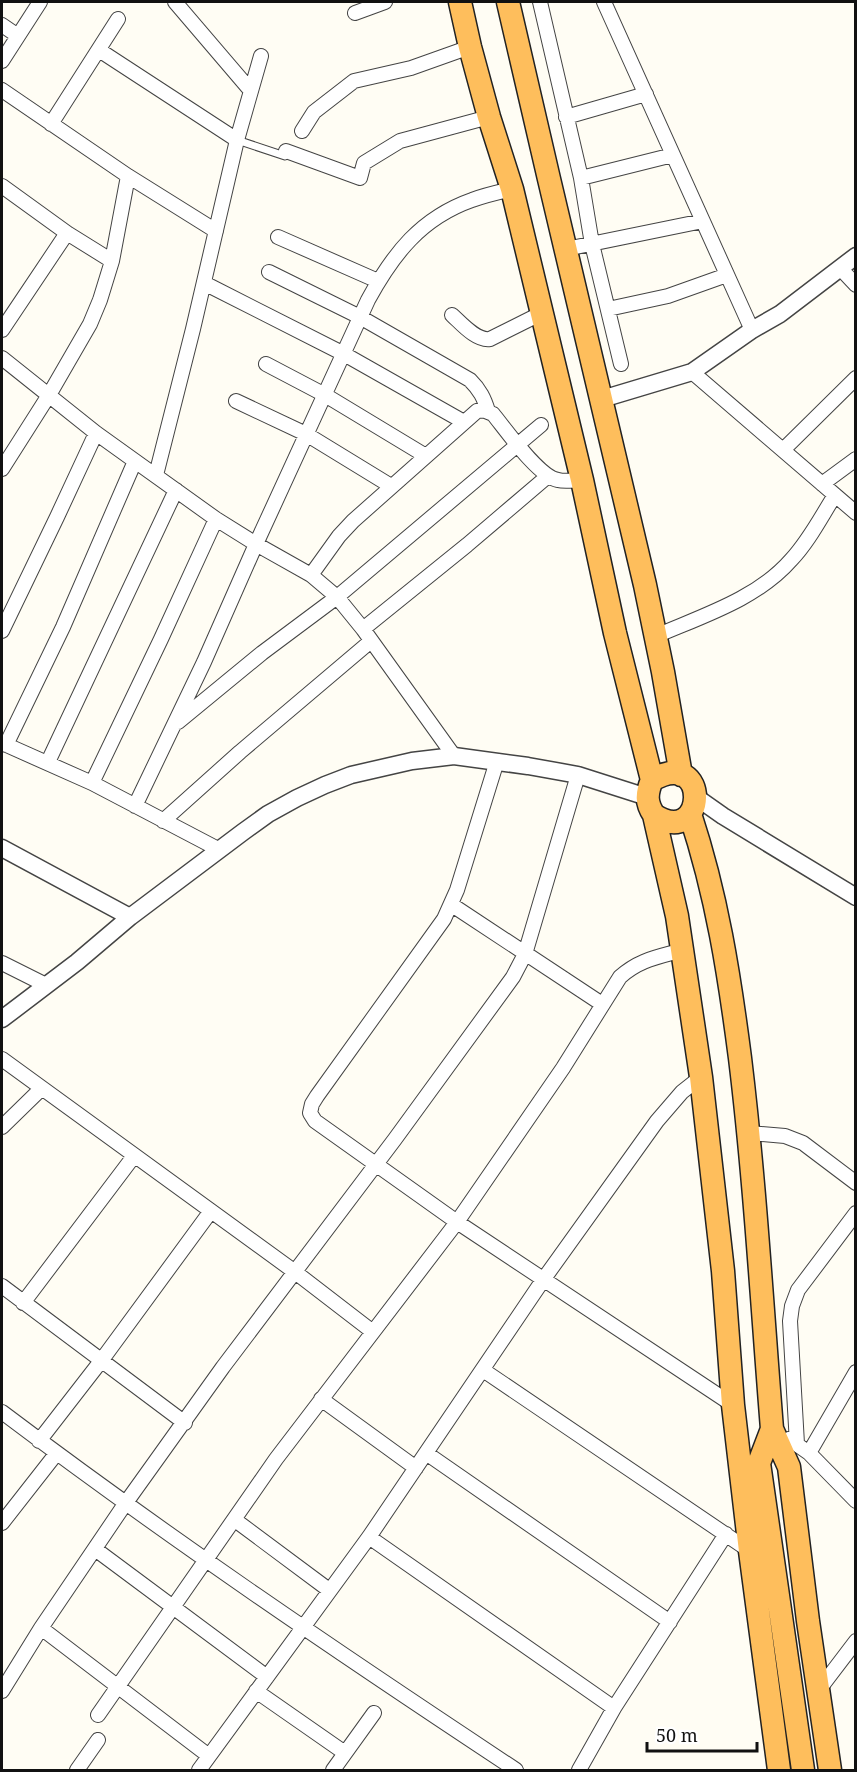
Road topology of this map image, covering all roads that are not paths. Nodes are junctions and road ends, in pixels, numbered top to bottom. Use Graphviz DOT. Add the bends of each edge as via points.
graph roads {
  1 [pos="40,2"];
  2 [pos="175,2"];
  3 [pos="385,2"];
  4 [pos="460,2"];
  5 [pos="508,2"];
  6 [pos="540,2"];
  7 [pos="604,2"];
  8 [pos="355,13"];
  9 [pos="118,19"];
  10 [pos="2,25"];
  11 [pos="18,36"];
  12 [pos="470,46"];
  13 [pos="99,50"];
  14 [pos="261,56"];
  15 [pos="2,61"];
  16 [pos="2,90"];
  17 [pos="251,91"];
  18 [pos="646,94"];
  19 [pos="489,117"];
  20 [pos="566,117"];
  21 [pos="51,124"];
  22 [pos="302,130"];
  23 [pos="237,140"];
  24 [pos="285,153"];
  25 [pos="673,155"];
  26 [pos="128,176"];
  27 [pos="581,178"];
  28 [pos="2,186"];
  29 [pos="512,189"];
  30 [pos="703,222"];
  31 [pos="216,231"];
  32 [pos="67,233"];
  33 [pos="278,237"];
  34 [pos="592,244"];
  35 [pos="566,249"];
  36 [pos="855,256"];
  37 [pos="112,261"];
  38 [pos="840,268"];
  39 [pos="269,272"];
  40 [pos="727,276"];
  41 [pos="378,281"];
  42 [pos="204,283"];
  43 [pos="855,285"];
  44 [pos="608,309"];
  45 [pos="542,313"];
  46 [pos="452,315"];
  47 [pos="360,316"];
  48 [pos="2,330"];
  49 [pos="752,330"];
  50 [pos="344,354"];
  51 [pos="2,358"];
  52 [pos="266,364"];
  53 [pos="621,364"];
  54 [pos="692,372"];
  55 [pos="855,378"];
  56 [pos="49,395"];
  57 [pos="325,395"];
  58 [pos="602,399"];
  59 [pos="236,400"];
  60 [pos="488,411"];
  61 [pos="464,422"];
  62 [pos="541,425"];
  63 [pos="96,433"];
  64 [pos="306,434"];
  65 [pos="518,444"];
  66 [pos="783,450"];
  67 [pos="426,456"];
  68 [pos="855,459"];
  69 [pos="135,461"];
  70 [pos="2,469"];
  71 [pos="156,475"];
  72 [pos="548,476"];
  73 [pos="582,480"];
  74 [pos="822,484"];
  75 [pos="391,486"];
  76 [pos="176,490"];
  77 [pos="835,495"];
  78 [pos="855,513"];
  79 [pos="216,519"];
  80 [pos="256,544"];
  81 [pos="311,575"];
  82 [pos="337,597"];
  83 [pos="363,629"];
  84 [pos="2,631"];
  85 [pos="656,636"];
  86 [pos="371,641"];
  87 [pos="176,723"];
  88 [pos="4,744"];
  89 [pos="454,756"];
  90 [pos="497,761"];
  91 [pos="48,762"];
  92 [pos="681,775"];
  93 [pos="578,776"];
  94 [pos="92,783"];
  95 [pos="651,798"];
  96 [pos="135,806"];
  97 [pos="693,806"];
  98 [pos="163,821"];
  99 [pos="2,848"];
  100 [pos="218,849"];
  101 [pos="855,897"];
  102 [pos="452,905"];
  103 [pos="130,916"];
  104 [pos="683,950"];
  105 [pos="525,954"];
  106 [pos="2,963"];
  107 [pos="46,986"];
  108 [pos="602,1004"];
  109 [pos="2,1019"];
  110 [pos="2,1059"];
  111 [pos="701,1077"];
  112 [pos="42,1088"];
  113 [pos="2,1127"];
  114 [pos="749,1133"];
  115 [pos="134,1156"];
  116 [pos="375,1165"];
  117 [pos="855,1183"];
  118 [pos="211,1211"];
  119 [pos="855,1213"];
  120 [pos="457,1222"];
  121 [pos="295,1272"];
  122 [pos="543,1280"];
  123 [pos="2,1286"];
  124 [pos="23,1303"];
  125 [pos="373,1332"];
  126 [pos="101,1361"];
  127 [pos="483,1370"];
  128 [pos="855,1371"];
  129 [pos="321,1399"];
  130 [pos="733,1405"];
  131 [pos="2,1412"];
  132 [pos="185,1422"];
  133 [pos="772,1428"];
  134 [pos="39,1441"];
  135 [pos="797,1444"];
  136 [pos="426,1453"];
  137 [pos="809,1453"];
  138 [pos="56,1454"];
  139 [pos="416,1468"];
  140 [pos="854,1496"];
  141 [pos="125,1504"];
  142 [pos="235,1520"];
  143 [pos="2,1523"];
  144 [pos="726,1534"];
  145 [pos="369,1537"];
  146 [pos="95,1549"];
  147 [pos="750,1551"];
  148 [pos="206,1561"];
  149 [pos="329,1590"];
  150 [pos="173,1607"];
  151 [pos="670,1622"];
  152 [pos="41,1628"];
  153 [pos="302,1628"];
  154 [pos="855,1641"];
  155 [pos="267,1677"];
  156 [pos="118,1687"];
  157 [pos="2,1691"];
  158 [pos="256,1691"];
  159 [pos="819,1691"];
  160 [pos="614,1708"];
  161 [pos="374,1713"];
  162 [pos="98,1715"];
  163 [pos="98,1740"];
  164 [pos="345,1754"];
  165 [pos="209,1756"];
  166 [pos="77,1770"];
  167 [pos="199,1770"];
  168 [pos="333,1770"];
  169 [pos="516,1770"];
  170 [pos="579,1770"];
  171 [pos="779,1770"];
  172 [pos="803,1770"];
  173 [pos="830,1770"];
  1 -- 11 [label="street"];
  2 -- 17 [label="street"];
  3 -- 8 [label="street"];
  4 -- 12 [label="highway"];
  5 -- 35 [label="highway"];
  6 -- 20 [label="street"];
  7 -- 18 [label="street"];
  9 -- 13 [label="street"];
  10 -- 11 [label="street"];
  11 -- 15 [label="street"];
  12 -- 19 [label="highway"];
  12 -- 22 [label="street" via="411,68 354,81 314,112"];
  13 -- 21 [label="street"];
  13 -- 23 [label="street"];
  14 -- 17 [label="street"];
  16 -- 21 [label="street"];
  17 -- 23 [label="street"];
  18 -- 20 [label="street"];
  18 -- 25 [label="street"];
  19 -- 24 [label="street" via="400,141 364,163 360,178"];
  19 -- 29 [label="highway"];
  20 -- 27 [label="street"];
  21 -- 26 [label="street"];
  23 -- 24 [label="lane"];
  23 -- 31 [label="street"];
  25 -- 27 [label="street"];
  25 -- 30 [label="street"];
  26 -- 31 [label="street"];
  26 -- 37 [label="street"];
  27 -- 34 [label="street"];
  28 -- 32 [label="street"];
  29 -- 41 [label="street" via="472,200 429,222"];
  29 -- 45 [label="highway"];
  30 -- 34 [label="street"];
  30 -- 40 [label="street"];
  31 -- 42 [label="street"];
  32 -- 37 [label="street"];
  32 -- 48 [label="street"];
  33 -- 41 [label="street"];
  34 -- 35 [label="street"];
  34 -- 44 [label="street"];
  35 -- 58 [label="highway"];
  36 -- 38 [label="street"];
  37 -- 56 [label="street" via="90,324"];
  38 -- 43 [label="street"];
  38 -- 49 [label="street" via="780,314"];
  39 -- 47 [label="street"];
  40 -- 44 [label="street" via="668,296"];
  40 -- 49 [label="street"];
  41 -- 47 [label="street"];
  42 -- 50 [label="street"];
  42 -- 71 [label="street"];
  44 -- 53 [label="street"];
  45 -- 46 [label="street" via="484,340"];
  45 -- 73 [label="highway"];
  47 -- 50 [label="street"];
  47 -- 60 [label="street" via="470,380 479,389"];
  49 -- 54 [label="street"];
  50 -- 57 [label="street"];
  50 -- 61 [label="street"];
  51 -- 56 [label="street"];
  52 -- 57 [label="street"];
  54 -- 58 [label="street"];
  54 -- 66 [label="street"];
  55 -- 66 [label="street"];
  56 -- 63 [label="street"];
  56 -- 70 [label="street"];
  57 -- 64 [label="street"];
  57 -- 67 [label="street"];
  58 -- 85 [label="highway"];
  59 -- 64 [label="street"];
  60 -- 61 [label="street" via="477,411"];
  60 -- 65 [label="street"];
  61 -- 67 [label="street"];
  62 -- 65 [label="street"];
  63 -- 69 [label="street"];
  63 -- 84 [label="street"];
  64 -- 75 [label="street"];
  64 -- 80 [label="street"];
  65 -- 72 [label="street"];
  65 -- 82 [label="street"];
  66 -- 74 [label="street"];
  67 -- 75 [label="street"];
  68 -- 74 [label="street"];
  69 -- 71 [label="street"];
  69 -- 88 [label="street" via="63,627"];
  71 -- 76 [label="street"];
  72 -- 73 [label="street"];
  72 -- 83 [label="street"];
  73 -- 95 [label="highway"];
  74 -- 77 [label="street"];
  75 -- 81 [label="street" via="339,536"];
  76 -- 79 [label="street"];
  76 -- 91 [label="street"];
  77 -- 78 [label="street"];
  77 -- 85 [label="street" via="803,546 775,575 752,592"];
  79 -- 80 [label="street"];
  79 -- 94 [label="street"];
  80 -- 81 [label="street"];
  80 -- 87 [label="street"];
  81 -- 82 [label="street"];
  82 -- 83 [label="street"];
  82 -- 87 [label="street"];
  83 -- 86 [label="street"];
  85 -- 92 [label="highway"];
  86 -- 89 [label="street"];
  86 -- 98 [label="street"];
  87 -- 96 [label="street"];
  88 -- 91 [label="street"];
  89 -- 90 [label="street"];
  89 -- 100 [label="street" via="381,768 325,784 268,814"];
  90 -- 93 [label="street"];
  90 -- 102 [label="street"];
  91 -- 94 [label="street"];
  92 -- 95 [label="highway" via="662,774"];
  92 -- 97 [label="highway" via="694,788"];
  93 -- 95 [label="street"];
  93 -- 105 [label="street"];
  94 -- 96 [label="street"];
  95 -- 97 [label="highway" via="662,820 672,822 681,820"];
  95 -- 104 [label="highway"];
  96 -- 98 [label="street"];
  97 -- 101 [label="street" via="723,816"];
  97 -- 114 [label="highway" via="730,982"];
  98 -- 100 [label="street"];
  99 -- 103 [label="street"];
  100 -- 103 [label="street"];
  102 -- 105 [label="street"];
  102 -- 116 [label="street" via="312,1104 310,1113 315,1121"];
  103 -- 107 [label="street"];
  104 -- 108 [label="street" via="632,966"];
  104 -- 111 [label="highway"];
  105 -- 108 [label="street"];
  105 -- 116 [label="street" via="513,977"];
  106 -- 107 [label="street"];
  107 -- 109 [label="street"];
  108 -- 120 [label="street"];
  110 -- 112 [label="street"];
  111 -- 122 [label="street" via="668,1107"];
  111 -- 130 [label="highway" via="723,1271"];
  112 -- 113 [label="street"];
  112 -- 115 [label="street"];
  114 -- 117 [label="street" via="803,1143"];
  114 -- 133 [label="highway"];
  115 -- 118 [label="street"];
  115 -- 124 [label="street"];
  116 -- 120 [label="street"];
  116 -- 121 [label="street"];
  118 -- 121 [label="street"];
  118 -- 126 [label="street"];
  119 -- 135 [label="street" via="798,1290 792,1306"];
  120 -- 122 [label="street"];
  120 -- 125 [label="street"];
  121 -- 125 [label="street"];
  121 -- 132 [label="street"];
  122 -- 127 [label="street"];
  122 -- 130 [label="street"];
  123 -- 124 [label="street"];
  124 -- 126 [label="street"];
  125 -- 129 [label="street"];
  126 -- 132 [label="street"];
  126 -- 134 [label="street"];
  127 -- 136 [label="street"];
  127 -- 144 [label="street"];
  128 -- 137 [label="street"];
  129 -- 139 [label="street"];
  129 -- 142 [label="street"];
  130 -- 147 [label="highway"];
  131 -- 134 [label="street"];
  132 -- 141 [label="street"];
  133 -- 135 [label="street"];
  133 -- 159 [label="highway" via="789,1467"];
  133 -- 172 [label="highway" via="759,1463"];
  134 -- 138 [label="street"];
  135 -- 137 [label="street"];
  136 -- 139 [label="street"];
  136 -- 151 [label="street"];
  137 -- 140 [label="street"];
  138 -- 141 [label="street"];
  138 -- 143 [label="street"];
  139 -- 145 [label="street"];
  141 -- 146 [label="street"];
  141 -- 148 [label="street"];
  142 -- 148 [label="street"];
  142 -- 149 [label="street"];
  144 -- 147 [label="street"];
  144 -- 151 [label="street"];
  145 -- 149 [label="street"];
  145 -- 160 [label="street"];
  146 -- 150 [label="street"];
  146 -- 152 [label="street"];
  147 -- 171 [label="highway"];
  148 -- 150 [label="street"];
  148 -- 153 [label="street"];
  149 -- 153 [label="street"];
  150 -- 155 [label="street"];
  150 -- 156 [label="street"];
  151 -- 160 [label="street"];
  152 -- 156 [label="street"];
  152 -- 157 [label="street"];
  153 -- 155 [label="street"];
  153 -- 169 [label="street"];
  154 -- 159 [label="street"];
  155 -- 158 [label="street"];
  156 -- 162 [label="street"];
  156 -- 165 [label="street"];
  158 -- 164 [label="street"];
  158 -- 165 [label="street"];
  159 -- 173 [label="highway"];
  160 -- 170 [label="street"];
  161 -- 164 [label="street"];
  163 -- 166 [label="street"];
  164 -- 168 [label="street"];
  165 -- 167 [label="street"];
}
